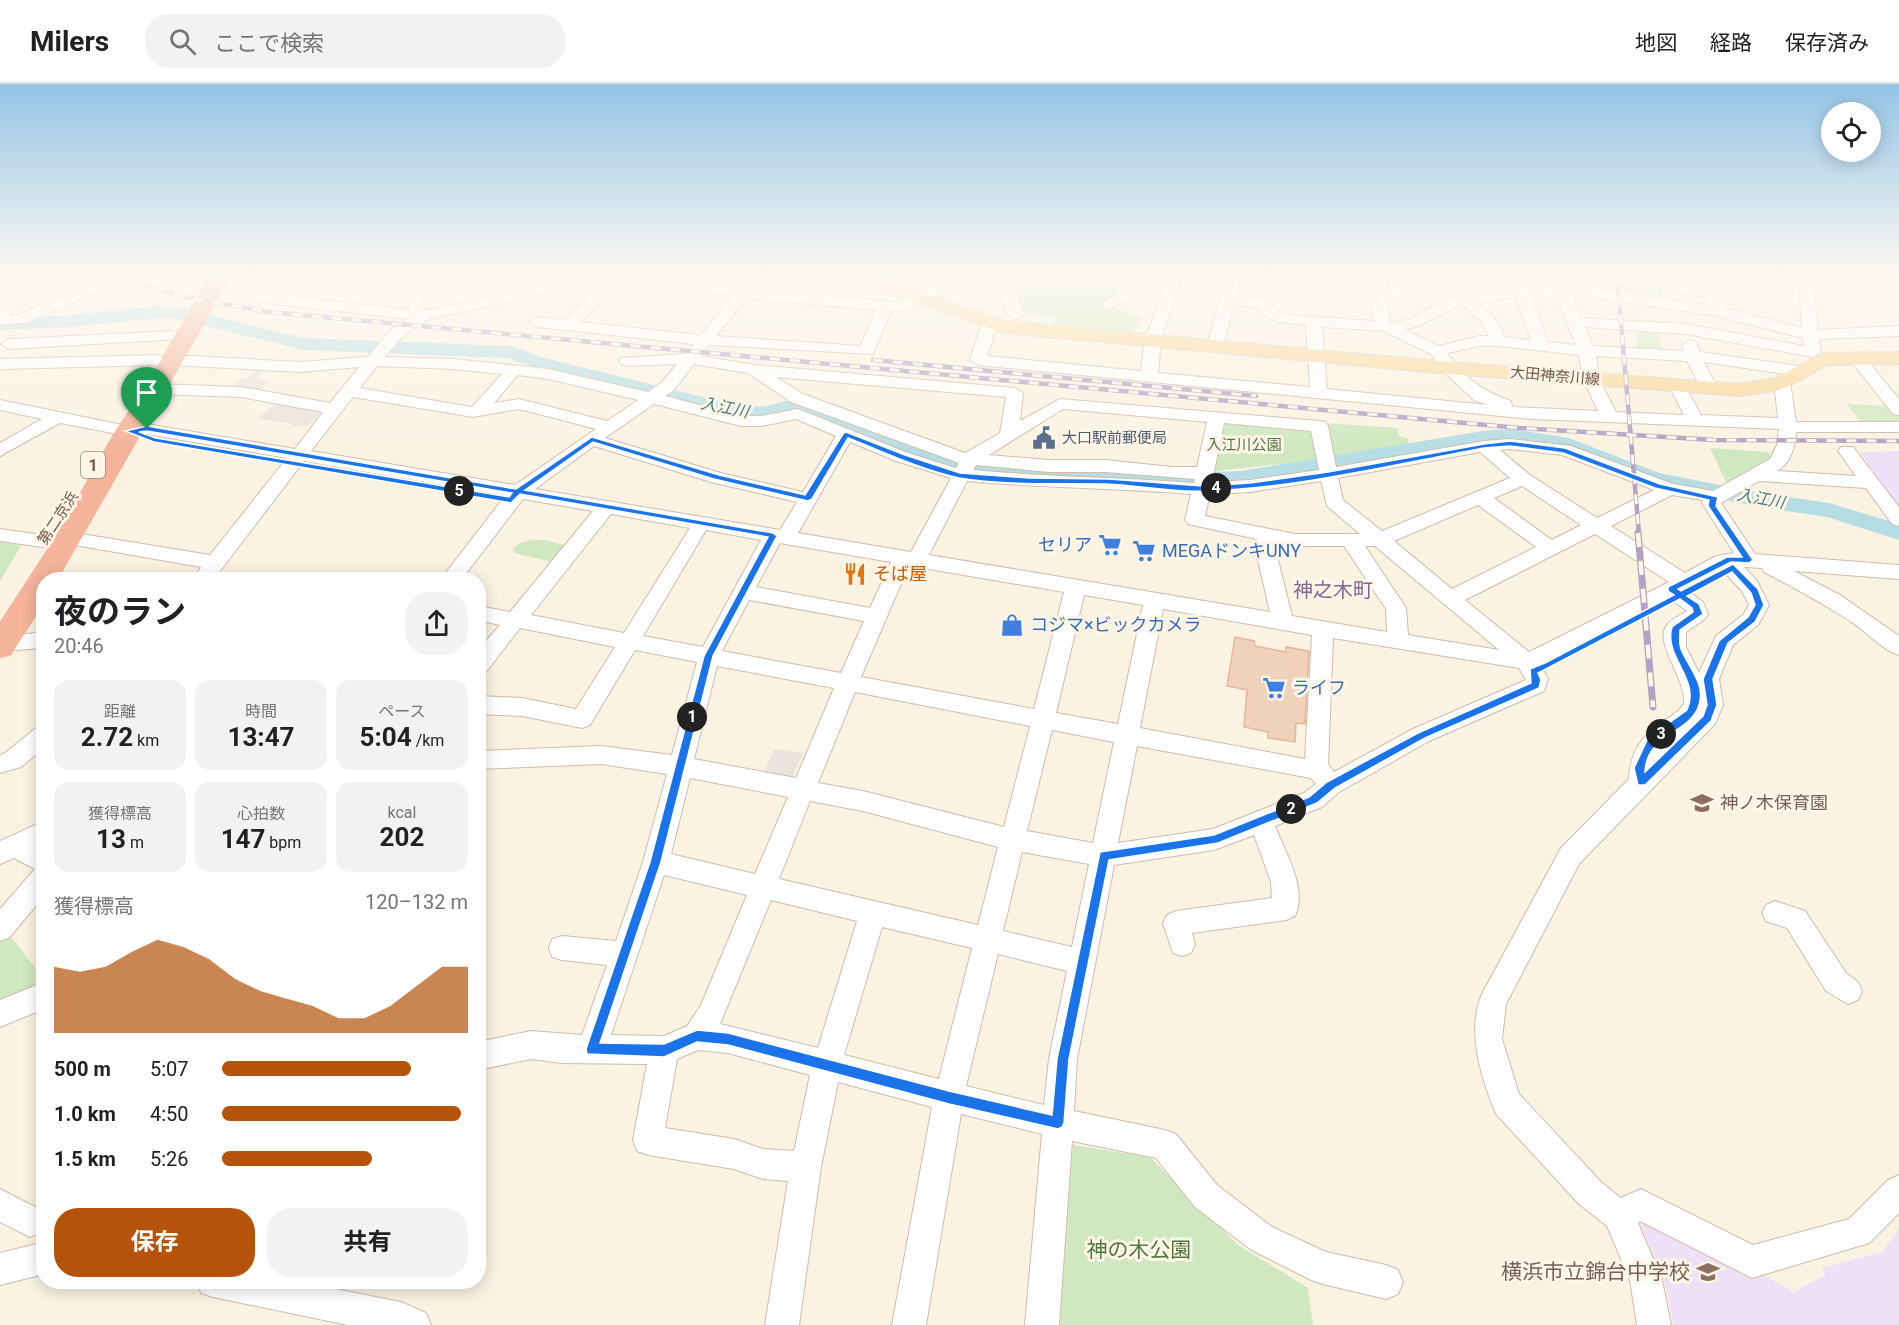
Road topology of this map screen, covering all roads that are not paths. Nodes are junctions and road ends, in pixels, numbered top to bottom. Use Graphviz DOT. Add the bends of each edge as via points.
graph roads {
  1 [pos="157,333"];
  2 [pos="171,333"];
  3 [pos="181,333"];
  4 [pos="181,333"];
  5 [pos="188,333"];
  6 [pos="398,333"];
  7 [pos="641,333"];
  8 [pos="710,333"];
  9 [pos="874,333"];
  10 [pos="987,333"];
  11 [pos="1072,333"];
  12 [pos="1156,333"];
  13 [pos="1219,333"];
  14 [pos="1314,333"];
  15 [pos="1399,333"];
  16 [pos="1495,333"];
  17 [pos="1537,333"];
  18 [pos="1580,333"];
  19 [pos="1632,333"];
  20 [pos="1687,333"];
  21 [pos="1705,333"];
  22 [pos="1803,333"];
  23 [pos="1857,333"];
  24 [pos="1811,335"];
  25 [pos="705,340"];
  26 [pos="1153,340"];
  27 [pos="1498,341"];
  28 [pos="9,344"];
  29 [pos="1541,345"];
  30 [pos="1215,346"];
  31 [pos="1437,351"];
  32 [pos="1587,351"];
  33 [pos="1635,353"];
  34 [pos="1315,355"];
  35 [pos="1693,356"];
  36 [pos="1818,356"];
  37 [pos="1856,357"];
  38 [pos="1899,358"];
  39 [pos="690,359"];
  40 [pos="372,360"];
  41 [pos="627,361"];
  42 [pos="0,364"];
  43 [pos="1449,368"];
  44 [pos="514,370"];
  45 [pos="754,370"];
  46 [pos="1149,377"];
  47 [pos="1790,377"];
  48 [pos="1591,379"];
  49 [pos="1677,386"];
  50 [pos="1709,388"];
  51 [pos="156,390"];
  52 [pos="348,391"];
  53 [pos="1319,393"];
  54 [pos="658,394"];
  55 [pos="0,405"];
  56 [pos="1015,408"];
  57 [pos="334,409"];
  58 [pos="1899,410"];
  59 [pos="478,411"];
  60 [pos="1049,411"];
  61 [pos="1540,415"];
  62 [pos="57,417"];
  63 [pos="1217,417"];
  64 [pos="1610,418"];
  65 [pos="1696,422"];
  66 [pos="610,426"];
  67 [pos="1787,426"];
  68 [pos="1899,427"];
  69 [pos="122,430"];
  70 [pos="846,434"];
  71 [pos="1009,434"];
  72 [pos="592,440"];
  73 [pos="1484,446"];
  74 [pos="1,449"];
  75 [pos="1596,450"];
  76 [pos="1847,451"];
  77 [pos="297,460"];
  78 [pos="964,469"];
  79 [pos="1327,469"];
  80 [pos="1757,475"];
  81 [pos="1523,479"];
  82 [pos="1203,482"];
  83 [pos="1872,483"];
  84 [pos="1670,489"];
  85 [pos="1723,494"];
  86 [pos="514,496"];
  87 [pos="1480,497"];
  88 [pos="808,499"];
  89 [pos="601,514"];
  90 [pos="1899,520"];
  91 [pos="1597,526"];
  92 [pos="698,531"];
  93 [pos="1267,534"];
  94 [pos="0,535"];
  95 [pos="776,539"];
  96 [pos="56,540"];
  97 [pos="1350,540"];
  98 [pos="1378,540"];
  99 [pos="1552,549"];
  100 [pos="908,562"];
  101 [pos="1742,563"];
  102 [pos="209,571"];
  103 [pos="39,572"];
  104 [pos="456,572"];
  105 [pos="1899,572"];
  106 [pos="36,578"];
  107 [pos="1679,589"];
  108 [pos="1075,590"];
  109 [pos="744,592"];
  110 [pos="1449,599"];
  111 [pos="1152,604"];
  112 [pos="0,607"];
  113 [pos="486,614"];
  114 [pos="876,616"];
  115 [pos="516,620"];
  116 [pos="1283,621"];
  117 [pos="1322,632"];
  118 [pos="36,641"];
  119 [pos="630,641"];
  120 [pos="1398,641"];
  121 [pos="1,645"];
  122 [pos="1899,647"];
  123 [pos="486,656"];
  124 [pos="709,656"];
  125 [pos="1529,666"];
  126 [pos="848,682"];
  127 [pos="486,705"];
  128 [pos="1043,718"];
  129 [pos="1128,735"];
  130 [pos="36,741"];
  131 [pos="486,760"];
  132 [pos="0,764"];
  133 [pos="679,766"];
  134 [pos="1324,776"];
  135 [pos="1641,782"];
  136 [pos="804,790"];
  137 [pos="1260,821"];
  138 [pos="36,835"];
  139 [pos="1013,838"];
  140 [pos="6,850"];
  141 [pos="1104,856"];
  142 [pos="36,859"];
  143 [pos="656,862"];
  144 [pos="36,886"];
  145 [pos="764,886"];
  146 [pos="873,912"];
  147 [pos="1775,914"];
  148 [pos="0,929"];
  149 [pos="988,940"];
  150 [pos="1182,944"];
  151 [pos="562,948"];
  152 [pos="624,954"];
  153 [pos="1083,962"];
  154 [pos="1848,991"];
  155 [pos="36,998"];
  156 [pos="0,1014"];
  157 [pos="697,1036"];
  158 [pos="592,1049"];
  159 [pos="664,1050"];
  160 [pos="486,1054"];
  161 [pos="826,1065"];
  162 [pos="949,1097"];
  163 [pos="1058,1123"];
  164 [pos="806,1167"];
  165 [pos="1899,1191"];
  166 [pos="0,1205"];
  167 [pos="1618,1215"];
  168 [pos="30,1221"];
  169 [pos="36,1260"];
  170 [pos="0,1269"];
  171 [pos="1386,1282"];
  172 [pos="253,1289"];
  173 [pos="414,1325"];
  174 [pos="782,1325"];
  175 [pos="909,1325"];
  176 [pos="1042,1325"];
  177 [pos="1654,1325"];
  1 -- 28 [label="street"];
  2 -- 42 [label="street"];
  3 -- 51 [label="highway, 第二京浜 / 1"];
  4 -- 69 [label="highway, 第二京浜 / 1"];
  5 -- 40 [label="street" via="300,367"];
  6 -- 40 [label="street"];
  7 -- 25 [label="street"];
  8 -- 25 [label="street"];
  9 -- 25 [label="street" via="867,351"];
  10 -- 46 [label="street" via="978,360"];
  11 -- 26 [label="main road, 大田神奈川線"];
  12 -- 26 [label="street"];
  13 -- 30 [label="street"];
  14 -- 34 [label="street"];
  15 -- 31 [label="street"];
  16 -- 27 [label="street"];
  17 -- 29 [label="street"];
  18 -- 32 [label="street"];
  19 -- 33 [label="street"];
  20 -- 35 [label="street"];
  21 -- 36 [label="street"];
  22 -- 24 [label="street"];
  23 -- 24 [label="street"];
  24 -- 36 [label="street"];
  25 -- 39 [label="street"];
  26 -- 30 [label="main road, 大田神奈川線"];
  26 -- 46 [label="street"];
  27 -- 29 [label="street"];
  27 -- 31 [label="street" via="1479,341"];
  29 -- 32 [label="street"];
  30 -- 34 [label="main road, 大田神奈川線"];
  31 -- 43 [label="street"];
  32 -- 33 [label="street"];
  32 -- 48 [label="street"];
  33 -- 35 [label="street"];
  34 -- 43 [label="main road, 大田神奈川線"];
  34 -- 53 [label="street"];
  35 -- 47 [label="street"];
  35 -- 50 [label="street"];
  36 -- 37 [label="main road, 大田神奈川線"];
  36 -- 47 [label="main road, 大田神奈川線"];
  37 -- 38 [label="main road, 大田神奈川線"];
  37 -- 58 [label="street"];
  39 -- 41 [label="street"];
  39 -- 45 [label="street"];
  39 -- 54 [label="street"];
  40 -- 44 [label="street"];
  40 -- 52 [label="street"];
  43 -- 48 [label="main road, 大田神奈川線"];
  43 -- 61 [label="street" via="1480,396"];
  44 -- 54 [label="street"];
  44 -- 59 [label="street"];
  45 -- 56 [label="street" via="1016,393"];
  45 -- 78 [label="street" via="797,398 888,430"];
  46 -- 53 [label="street"];
  47 -- 50 [label="main road, 大田神奈川線" via="1768,387"];
  47 -- 67 [label="street"];
  48 -- 49 [label="main road, 大田神奈川線"];
  48 -- 64 [label="street"];
  49 -- 50 [label="main road, 大田神奈川線"];
  49 -- 65 [label="street"];
  51 -- 57 [label="street" via="241,392"];
  51 -- 69 [label="highway, 第二京浜 / 1"];
  52 -- 57 [label="street"];
  52 -- 59 [label="street"];
  53 -- 61 [label="street"];
  54 -- 66 [label="street"];
  54 -- 70 [label="street" via="741,421 762,422 798,414"];
  55 -- 62 [label="street"];
  56 -- 60 [label="street"];
  56 -- 71 [label="street"];
  57 -- 77 [label="street"];
  59 -- 66 [label="street" via="519,404"];
  60 -- 63 [label="street" via="1066,404"];
  60 -- 71 [label="street"];
  61 -- 64 [label="street"];
  62 -- 69 [label="street"];
  62 -- 74 [label="street"];
  63 -- 79 [label="street" via="1319,426"];
  63 -- 82 [label="street"];
  64 -- 65 [label="street"];
  65 -- 67 [label="street"];
  66 -- 72 [label="street"];
  67 -- 68 [label="street"];
  67 -- 80 [label="street" via="1783,456"];
  69 -- 77 [label="street" via="142,438"];
  69 -- 96 [label="highway, 第二京浜 / 1"];
  70 -- 78 [label="street" via="902,457"];
  70 -- 88 [label="street"];
  71 -- 78 [label="street"];
  72 -- 86 [label="street"];
  72 -- 88 [label="street"];
  73 -- 79 [label="street"];
  73 -- 81 [label="street"];
  73 -- 84 [label="street" via="1510,444 1565,450"];
  75 -- 85 [label="street"];
  76 -- 83 [label="street"];
  77 -- 86 [label="street"];
  77 -- 102 [label="street"];
  78 -- 82 [label="street" via="1029,481"];
  78 -- 100 [label="street"];
  79 -- 82 [label="street" via="1250,486"];
  79 -- 98 [label="street" via="1334,502"];
  80 -- 83 [label="street"];
  80 -- 85 [label="street"];
  81 -- 87 [label="street"];
  81 -- 91 [label="street"];
  82 -- 93 [label="street" via="1195,520"];
  83 -- 90 [label="street"];
  84 -- 85 [label="street"];
  84 -- 91 [label="street"];
  85 -- 101 [label="street" via="1711,503"];
  86 -- 89 [label="street"];
  86 -- 95 [label="street"];
  86 -- 104 [label="street"];
  87 -- 98 [label="street"];
  87 -- 99 [label="street"];
  88 -- 95 [label="street"];
  89 -- 92 [label="street"];
  89 -- 115 [label="street"];
  91 -- 99 [label="street"];
  91 -- 107 [label="street"];
  92 -- 95 [label="street"];
  92 -- 119 [label="street"];
  93 -- 97 [label="street" via="1295,540"];
  93 -- 116 [label="street" via="1268,560"];
  94 -- 96 [label="street"];
  95 -- 100 [label="street"];
  95 -- 109 [label="street"];
  96 -- 102 [label="street"];
  96 -- 103 [label="highway, 第二京浜 / 1"];
  96 -- 112 [label="highway, 第二京浜 / 1"];
  97 -- 98 [label="street"];
  97 -- 120 [label="street" via="1396,608"];
  98 -- 110 [label="street"];
  99 -- 110 [label="street"];
  100 -- 108 [label="street"];
  100 -- 114 [label="street"];
  101 -- 105 [label="street"];
  101 -- 107 [label="street"];
  101 -- 122 [label="street" via="1833,600"];
  101 -- 135 [label="street" via="1760,605 1751,620 1724,641 1708,679 1712,705 1707,718"];
  106 -- 121 [label="highway, 第二京浜 / 1"];
  107 -- 125 [label="street" via="1550,665"];
  107 -- 135 [label="street" via="1698,614 1675,629 1675,647 1693,678 1695,703 1691,713 1652,741 1640,768"];
  108 -- 111 [label="street"];
  108 -- 128 [label="street"];
  109 -- 114 [label="street"];
  109 -- 124 [label="street"];
  110 -- 125 [label="street"];
  111 -- 116 [label="street"];
  111 -- 117 [label="street"];
  111 -- 129 [label="street"];
  113 -- 115 [label="street"];
  114 -- 126 [label="street"];
  115 -- 119 [label="street"];
  115 -- 123 [label="street"];
  116 -- 117 [label="street"];
  117 -- 120 [label="street"];
  117 -- 125 [label="street"];
  117 -- 134 [label="street"];
  118 -- 121 [label="street"];
  119 -- 124 [label="street"];
  119 -- 127 [label="street" via="582,719 522,707"];
  120 -- 125 [label="street"];
  124 -- 126 [label="street"];
  124 -- 133 [label="street"];
  125 -- 134 [label="street" via="1536,685"];
  126 -- 128 [label="street"];
  126 -- 136 [label="street"];
  128 -- 129 [label="street"];
  128 -- 139 [label="street"];
  129 -- 134 [label="street" via="1308,769"];
  129 -- 141 [label="street"];
  130 -- 132 [label="street" via="14,760"];
  131 -- 133 [label="street" via="601,755"];
  133 -- 136 [label="street"];
  133 -- 143 [label="street"];
  134 -- 137 [label="street" via="1313,800"];
  135 -- 167 [label="street" via="1570,856 1492,1003 1488,1039 1507,1103 1590,1193"];
  136 -- 139 [label="street"];
  136 -- 145 [label="street"];
  137 -- 141 [label="street" via="1214,839"];
  137 -- 150 [label="street" via="1284,882 1286,908 1176,923"];
  138 -- 140 [label="street"];
  139 -- 141 [label="street"];
  139 -- 149 [label="street"];
  140 -- 142 [label="street"];
  141 -- 153 [label="street"];
  143 -- 145 [label="street"];
  143 -- 152 [label="street"];
  144 -- 148 [label="street"];
  145 -- 146 [label="street"];
  145 -- 157 [label="street" via="711,1014"];
  146 -- 149 [label="street"];
  146 -- 161 [label="street"];
  147 -- 154 [label="street" via="1796,919 1836,982"];
  149 -- 153 [label="street"];
  149 -- 162 [label="street"];
  151 -- 152 [label="street"];
  152 -- 158 [label="street"];
  153 -- 163 [label="street" via="1063,1059"];
  155 -- 156 [label="street"];
  157 -- 159 [label="street"];
  157 -- 161 [label="street" via="728,1039"];
  158 -- 159 [label="street"];
  158 -- 160 [label="street" via="531,1044"];
  159 -- 164 [label="street" via="648,1140 734,1154 762,1164"];
  161 -- 162 [label="street"];
  161 -- 164 [label="street"];
  162 -- 163 [label="street"];
  162 -- 175 [label="street"];
  163 -- 171 [label="street" via="1165,1145 1206,1196 1261,1238 1323,1268"];
  163 -- 176 [label="street"];
  164 -- 174 [label="street"];
  165 -- 167 [label="street" via="1858,1232 1752,1262 1641,1205"];
  166 -- 168 [label="street"];
  167 -- 177 [label="street" via="1646,1280"];
  169 -- 170 [label="street"];
  172 -- 173 [label="street" via="401,1319"];
}
